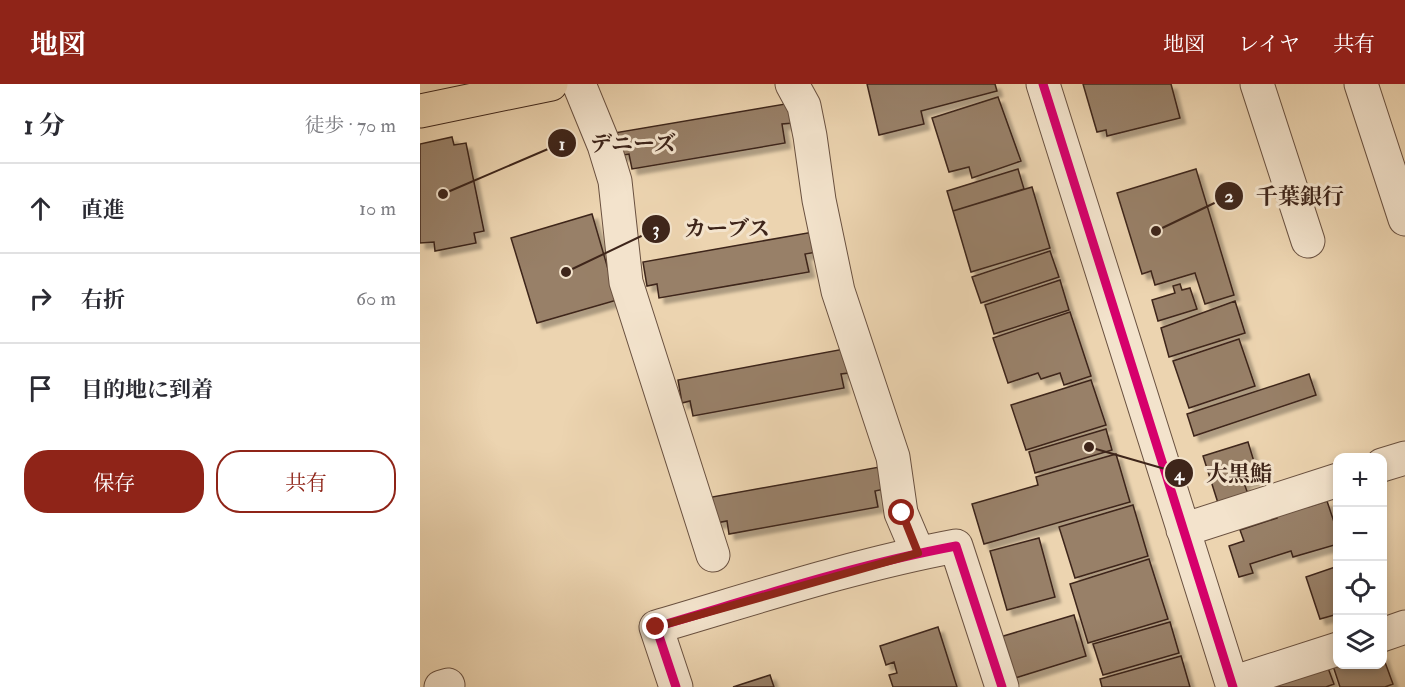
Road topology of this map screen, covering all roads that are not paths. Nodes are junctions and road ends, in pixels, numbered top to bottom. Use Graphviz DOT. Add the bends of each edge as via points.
graph roads {
  1 [pos="551,84"];
  2 [pos="579,84"];
  3 [pos="792,84"];
  4 [pos="1043,84"];
  5 [pos="1257,84"];
  6 [pos="1361,84"];
  7 [pos="420,111"];
  8 [pos="1405,219"];
  9 [pos="1308,241"];
  10 [pos="1405,458"];
  11 [pos="1387,464"];
  12 [pos="1333,482"];
  13 [pos="1183,530"];
  14 [pos="918,553"];
  15 [pos="713,555"];
  16 [pos="1405,627"];
  17 [pos="1387,634"];
  18 [pos="1333,651"];
  19 [pos="1232,685"];
  20 [pos="676,687"];
  21 [pos="1002,687"];
  1 -- 7 [label="main road"];
  2 -- 15 [label="street" via="615,181 626,282"];
  3 -- 14 [label="street" via="804,106 838,291 893,457 902,513"];
  4 -- 13 [label="street"];
  5 -- 9 [label="street"];
  6 -- 8 [label="street"];
  10 -- 11 [label="street"];
  12 -- 13 [label="street"];
  13 -- 19 [label="street"];
  14 -- 20 [label="street" via="656,627"];
  14 -- 21 [label="street" via="956,546"];
  16 -- 17 [label="street"];
  18 -- 19 [label="street"];
}
